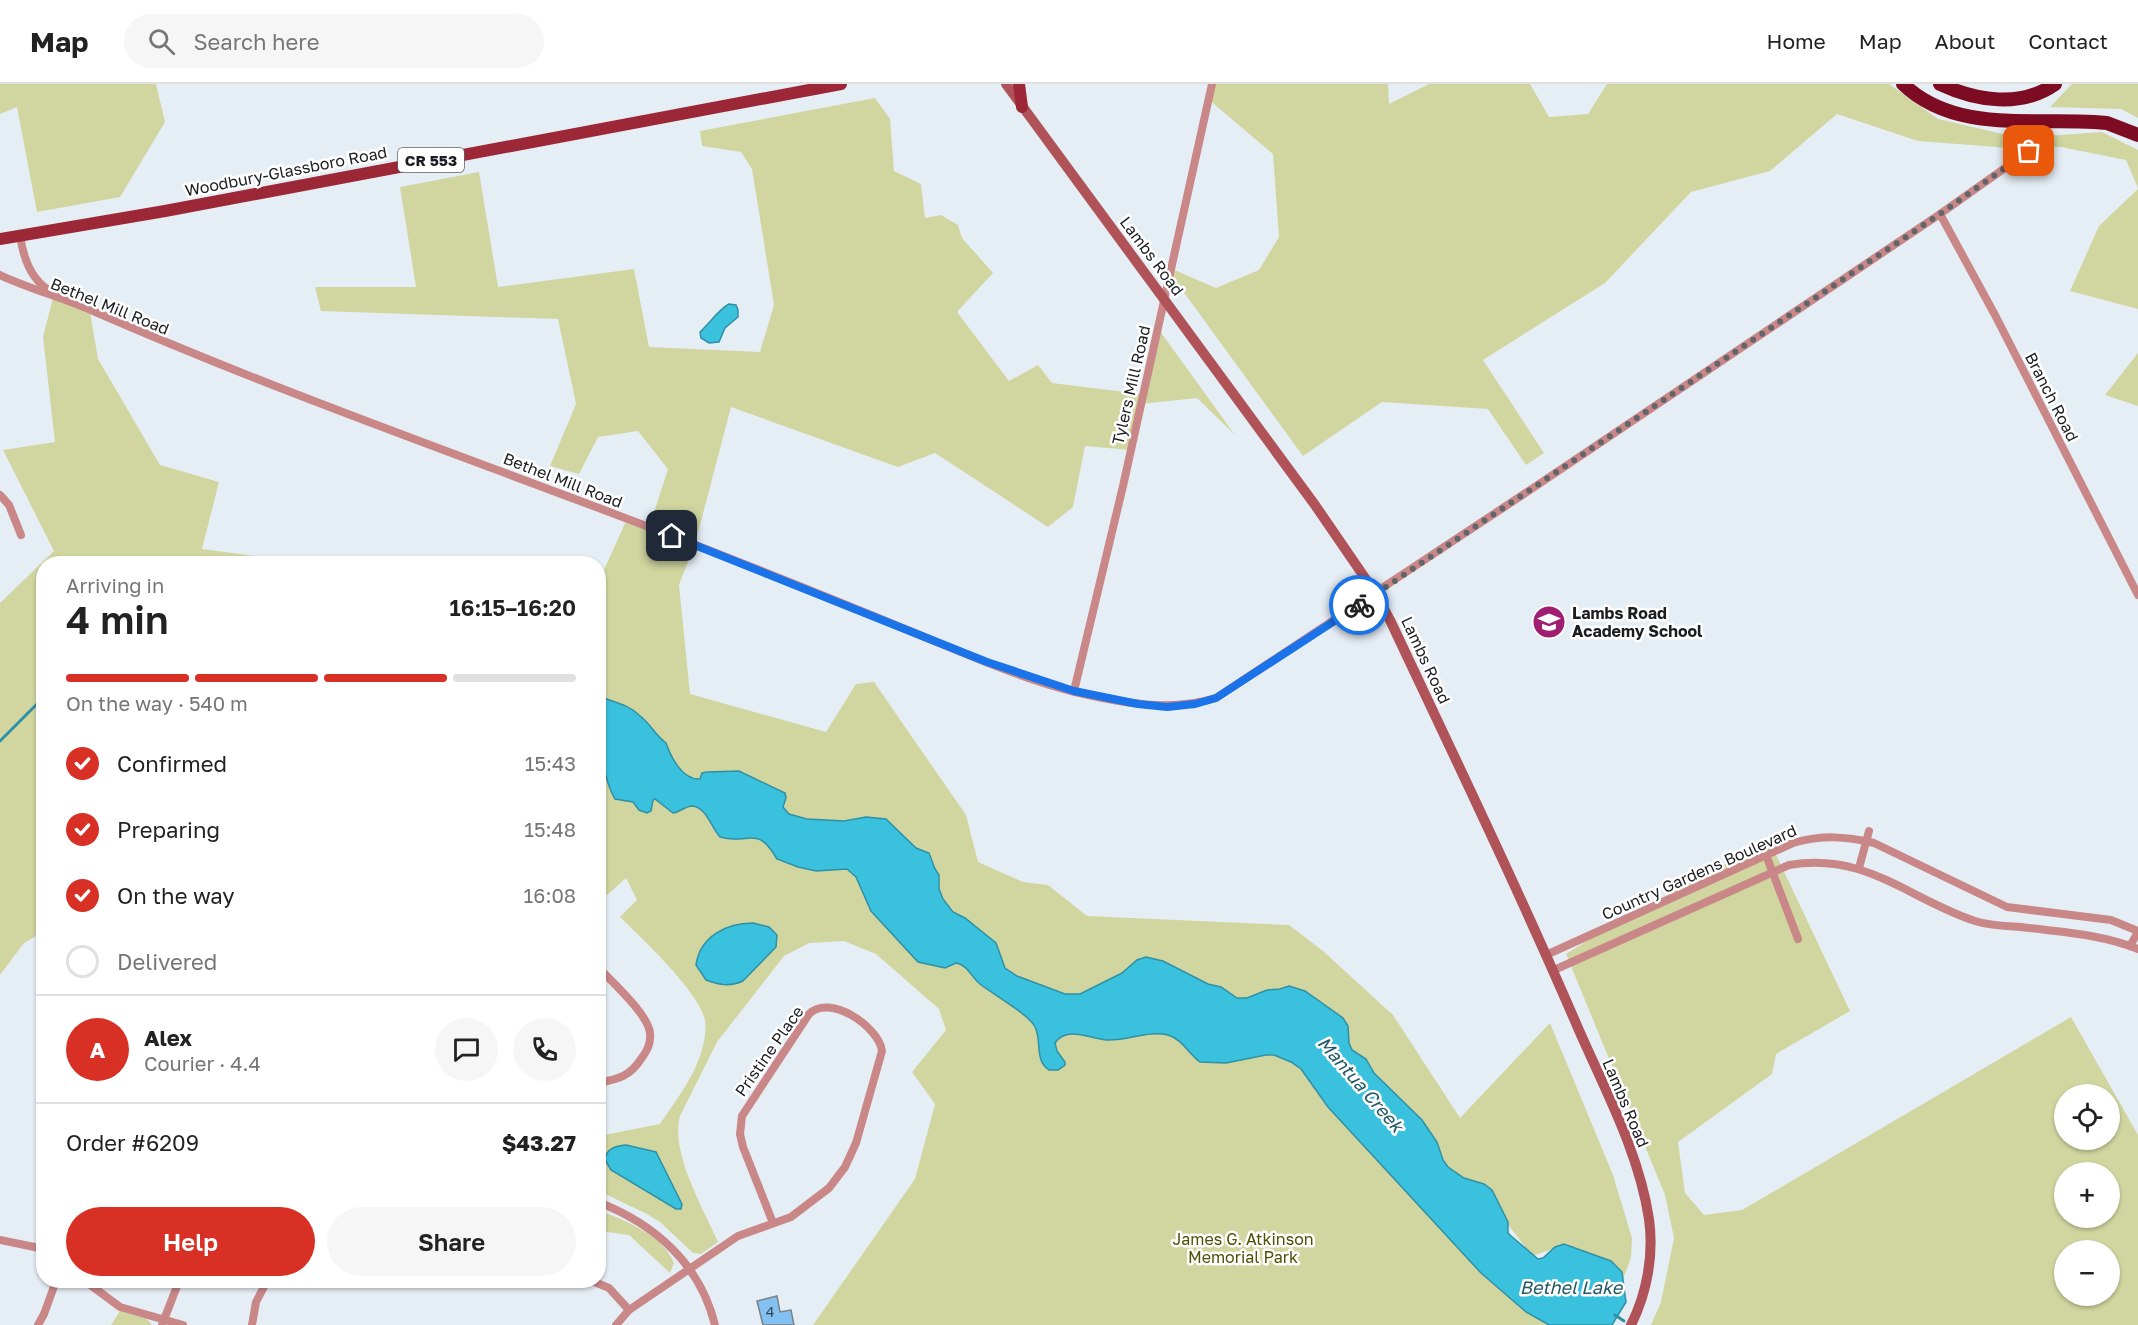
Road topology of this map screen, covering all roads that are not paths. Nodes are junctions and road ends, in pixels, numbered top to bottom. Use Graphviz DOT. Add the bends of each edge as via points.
graph roads {
  1 [pos="841,84"];
  2 [pos="1006,84"];
  3 [pos="1019,84"];
  4 [pos="1212,84"];
  5 [pos="1903,84"];
  6 [pos="1940,84"];
  7 [pos="2055,84"];
  8 [pos="1022,107"];
  9 [pos="2138,135"];
  10 [pos="2029,151"];
  11 [pos="1940,214"];
  12 [pos="20,235"];
  13 [pos="0,239"];
  14 [pos="0,274"];
  15 [pos="1165,299"];
  16 [pos="67,300"];
  17 [pos="0,495"];
  18 [pos="21,536"];
  19 [pos="1376,594"];
  20 [pos="2138,595"];
  21 [pos="1074,691"];
  22 [pos="1869,831"];
  23 [pos="1866,842"];
  24 [pos="1766,855"];
  25 [pos="1859,868"];
  26 [pos="1773,872"];
  27 [pos="2044,913"];
  28 [pos="2073,916"];
  29 [pos="2042,930"];
  30 [pos="2138,931"];
  31 [pos="2071,933"];
  32 [pos="1798,939"];
  33 [pos="2134,948"];
  34 [pos="1546,955"];
  35 [pos="1554,970"];
  36 [pos="606,976"];
  37 [pos="606,1081"];
  38 [pos="606,1205"];
  39 [pos="773,1223"];
  40 [pos="0,1240"];
  41 [pos="36,1247"];
  42 [pos="690,1269"];
  43 [pos="606,1287"];
  44 [pos="53,1288"];
  45 [pos="95,1288"];
  46 [pos="176,1288"];
  47 [pos="263,1288"];
  48 [pos="629,1310"];
  49 [pos="163,1322"];
  50 [pos="38,1325"];
  51 [pos="183,1325"];
  52 [pos="252,1325"];
  53 [pos="616,1325"];
  54 [pos="715,1325"];
  55 [pos="1631,1325"];
  1 -- 12 [label="main road, Woodbury-Glassboro Road / CR 553"];
  2 -- 8 [label="main road, Lambs Road"];
  3 -- 8 [label="main road"];
  4 -- 15 [label="street, Tylers Mill Road"];
  5 -- 9 [label="highway" via="1941,109 1974,118 2107,123"];
  6 -- 7 [label="highway" via="1971,95 2003,99 2035,95"];
  8 -- 15 [label="main road, Lambs Road"];
  10 -- 11 [label="street, Bethel Mill Road"];
  11 -- 19 [label="street, Bethel Mill Road"];
  11 -- 20 [label="street, Branch Road"];
  12 -- 13 [label="main road, CR 553"];
  12 -- 16 [label="street" via="28,268 46,289"];
  14 -- 16 [label="street, Bethel Mill Road" via="31,290"];
  15 -- 19 [label="main road, Lambs Road"];
  15 -- 21 [label="street, Tylers Mill Road"];
  16 -- 21 [label="street, Bethel Mill Road" via="159,340 672,536 987,662"];
  17 -- 18 [label="street" via="9,505"];
  19 -- 21 [label="street, Bethel Mill Road" via="1216,698 1167,707"];
  19 -- 34 [label="main road, Lambs Road"];
  22 -- 23 [label="street"];
  23 -- 24 [label="street, Country Gardens Boulevard" via="1818,836"];
  23 -- 25 [label="street"];
  23 -- 27 [label="street, Country Gardens Boulevard" via="2007,907"];
  24 -- 26 [label="street"];
  24 -- 34 [label="street, Country Gardens Boulevard"];
  25 -- 26 [label="street, Country Gardens Boulevard" via="1804,862"];
  25 -- 29 [label="street, Country Gardens Boulevard" via="1975,921"];
  26 -- 32 [label="street"];
  26 -- 35 [label="street, Country Gardens Boulevard"];
  27 -- 28 [label="street, Country Gardens Boulevard"];
  27 -- 29 [label="street"];
  28 -- 30 [label="street, Country Gardens Boulevard" via="2111,920"];
  28 -- 31 [label="street"];
  29 -- 31 [label="street, Country Gardens Boulevard"];
  30 -- 33 [label="street"];
  31 -- 33 [label="street, Country Gardens Boulevard" via="2107,938"];
  34 -- 35 [label="main road, Lambs Road"];
  35 -- 55 [label="main road, Lambs Road" via="1629,1144 1644,1192 1651,1247 1648,1272"];
  36 -- 37 [label="street" via="644,1017 650,1037 647,1050 632,1071"];
  38 -- 42 [label="street" via="653,1230"];
  39 -- 39 [label="street, Pristine Place" via="743,1147 742,1116 809,1014 824,1006 836,1008 877,1037 882,1051 856,1143 842,1172 812,1203"];
  39 -- 42 [label="street, Pristine Place" via="742,1233"];
  40 -- 41 [label="street"];
  42 -- 48 [label="street, Pristine Place"];
  42 -- 54 [label="street"];
  43 -- 48 [label="street"];
  44 -- 50 [label="street"];
  45 -- 49 [label="street" via="117,1305"];
  46 -- 49 [label="street"];
  47 -- 52 [label="street"];
  48 -- 53 [label="street, Pristine Place"];
  49 -- 51 [label="street"];
}
